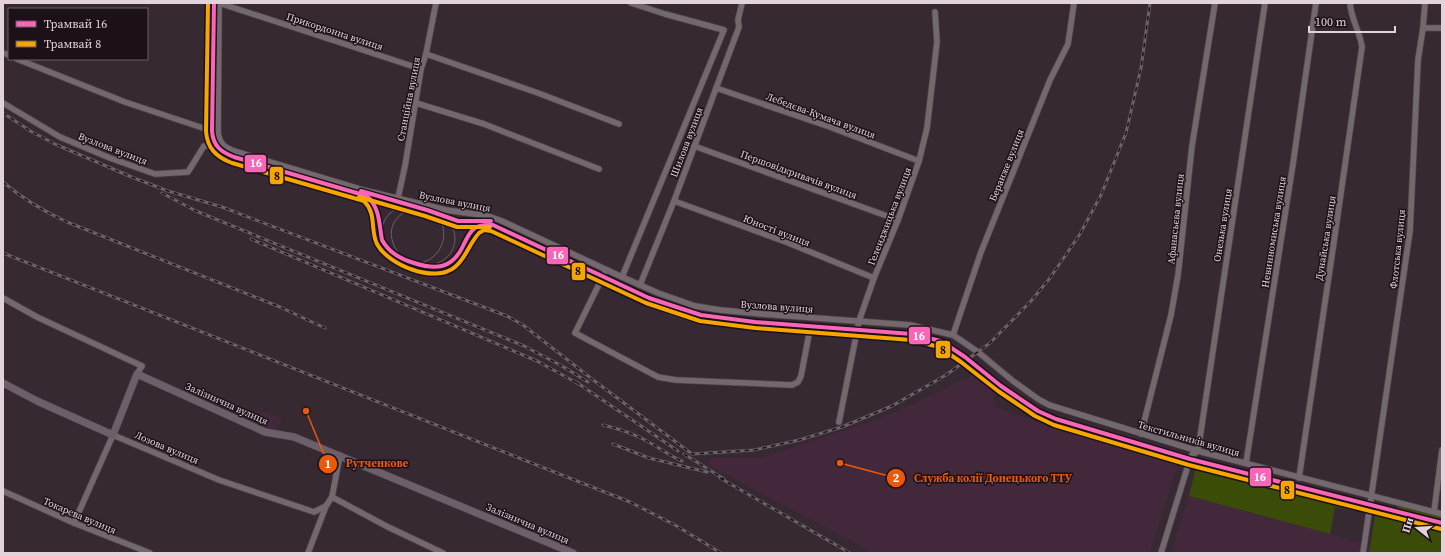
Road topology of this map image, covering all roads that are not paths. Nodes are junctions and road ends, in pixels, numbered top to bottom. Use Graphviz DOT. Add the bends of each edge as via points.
graph roads {
  1 [pos="212,3"];
  2 [pos="219,3"];
  3 [pos="436,3"];
  4 [pos="631,3"];
  5 [pos="742,3"];
  6 [pos="1074,3"];
  7 [pos="1215,3"];
  8 [pos="1265,3"];
  9 [pos="1316,3"];
  10 [pos="1350,3"];
  11 [pos="1425,3"];
  12 [pos="935,12"];
  13 [pos="1423,28"];
  14 [pos="1442,28"];
  15 [pos="426,54"];
  16 [pos="20,60"];
  17 [pos="422,69"];
  18 [pos="716,88"];
  19 [pos="3,103"];
  20 [pos="416,103"];
  21 [pos="619,124"];
  22 [pos="208,130"];
  23 [pos="218,133"];
  24 [pos="210,143"];
  25 [pos="223,146"];
  26 [pos="694,146"];
  27 [pos="919,161"];
  28 [pos="599,169"];
  29 [pos="363,190"];
  30 [pos="398,198"];
  31 [pos="674,201"];
  32 [pos="898,220"];
  33 [pos="606,270"];
  34 [pos="622,278"];
  35 [pos="874,278"];
  36 [pos="600,281"];
  37 [pos="640,285"];
  38 [pos="3,298"];
  39 [pos="859,321"];
  40 [pos="810,329"];
  41 [pos="857,333"];
  42 [pos="953,335"];
  43 [pos="137,374"];
  44 [pos="3,384"];
  45 [pos="839,422"];
  46 [pos="1141,434"];
  47 [pos="113,435"];
  48 [pos="1442,450"];
  49 [pos="1198,451"];
  50 [pos="340,455"];
  51 [pos="1246,464"];
  52 [pos="1299,478"];
  53 [pos="3,491"];
  54 [pos="1371,496"];
  55 [pos="332,497"];
  56 [pos="326,506"];
  57 [pos="1434,512"];
  58 [pos="1442,514"];
  59 [pos="74,523"];
  60 [pos="150,553"];
  61 [pos="308,553"];
  62 [pos="442,553"];
  63 [pos="573,553"];
  64 [pos="1161,553"];
  65 [pos="1363,553"];
  1 -- 22 [label="street"];
  2 -- 17 [label="street, Прикордонна вулиця"];
  2 -- 23 [label="street"];
  3 -- 15 [label="street, Станційна вулиця"];
  4 -- 34 [label="street, Шилова вулиця" via="724,30"];
  5 -- 18 [label="street, Шилова вулиця" via="739,27"];
  6 -- 42 [label="street, Беранже вулиця" via="1068,44 1050,80 981,252"];
  7 -- 46 [label="street, Афанасьєва вулиця" via="1192,146 1178,275 1171,315"];
  8 -- 49 [label="street, Онезька вулиця"];
  9 -- 51 [label="street, Невинномиська вулиця"];
  10 -- 52 [label="street, Дунайська вулиця" via="1362,48"];
  11 -- 13 [label="street, Флотська вулиця"];
  12 -- 27 [label="street, Геленджицька вулиця" via="937,42 927,128"];
  13 -- 14 [label="street"];
  13 -- 54 [label="street, Флотська вулиця" via="1418,60 1410,232"];
  15 -- 17 [label="street, Станційна вулиця"];
  15 -- 21 [label="street"];
  16 -- 22 [label="street" via="125,102"];
  17 -- 20 [label="street, Станційна вулиця"];
  18 -- 26 [label="street, Шилова вулиця"];
  18 -- 27 [label="street, Лебедєва-Кумача вулиця"];
  19 -- 24 [label="street, Вузлова вулиця" via="60,137 156,174 188,172 204,146"];
  20 -- 28 [label="street" via="484,124"];
  20 -- 30 [label="street, Станційна вулиця"];
  22 -- 23 [label="street"];
  22 -- 24 [label="street"];
  23 -- 25 [label="street"];
  24 -- 25 [label="street, Вузлова вулиця" via="217,148"];
  24 -- 29 [label="street, Вузлова вулиця" via="220,154 240,162 340,191"];
  25 -- 29 [label="street, Вузлова вулиця"];
  26 -- 31 [label="street, Шилова вулиця"];
  26 -- 32 [label="street, Першовідкривачів вулиця"];
  27 -- 32 [label="street, Геленджицька вулиця"];
  29 -- 30 [label="street, Вузлова вулиця"];
  30 -- 33 [label="street, Вузлова вулиця" via="446,210 488,216"];
  31 -- 35 [label="street, Юності вулиця"];
  31 -- 37 [label="street, Шилова вулиця"];
  32 -- 35 [label="street, Геленджицька вулиця"];
  33 -- 34 [label="street, Вузлова вулиця"];
  33 -- 36 [label="street"];
  34 -- 37 [label="street, Вузлова вулиця"];
  35 -- 39 [label="street, Геленджицька вулиця"];
  36 -- 40 [label="street" via="694,319"];
  36 -- 40 [label="street" via="575,333 658,377 792,385 798,382 801,376"];
  37 -- 39 [label="street, Вузлова вулиця" via="687,304 711,309"];
  38 -- 43 [label="street" via="37,317 142,366"];
  39 -- 41 [label="street, Геленджицька вулиця"];
  39 -- 42 [label="street, Вузлова вулиця" via="910,325"];
  40 -- 41 [label="street"];
  41 -- 45 [label="street, Геленджицька вулиця"];
  42 -- 46 [label="street, Текстильників вулиця" via="1038,399 1063,410"];
  43 -- 47 [label="main road"];
  43 -- 50 [label="main road, Залізнична вулиця" via="265,432 294,437"];
  44 -- 47 [label="main road, Лозова вулиця"];
  46 -- 49 [label="street, Текстильників вулиця"];
  47 -- 56 [label="street, Лозова вулиця" via="219,480 306,510 314,512"];
  47 -- 59 [label="street"];
  48 -- 57 [label="street"];
  49 -- 51 [label="street, Текстильників вулиця"];
  49 -- 64 [label="street" via="1190,459"];
  50 -- 55 [label="street"];
  50 -- 63 [label="main road, Залізнична вулиця"];
  51 -- 52 [label="street, Текстильників вулиця"];
  52 -- 54 [label="street, Текстильників вулиця"];
  53 -- 59 [label="street, Токарева вулиця"];
  54 -- 57 [label="street, Текстильників вулиця"];
  54 -- 65 [label="street, Флотська вулиця"];
  55 -- 56 [label="street"];
  55 -- 62 [label="street"];
  56 -- 61 [label="street"];
  57 -- 58 [label="street, Текстильників вулиця"];
  59 -- 60 [label="street, Токарева вулиця"];
}
